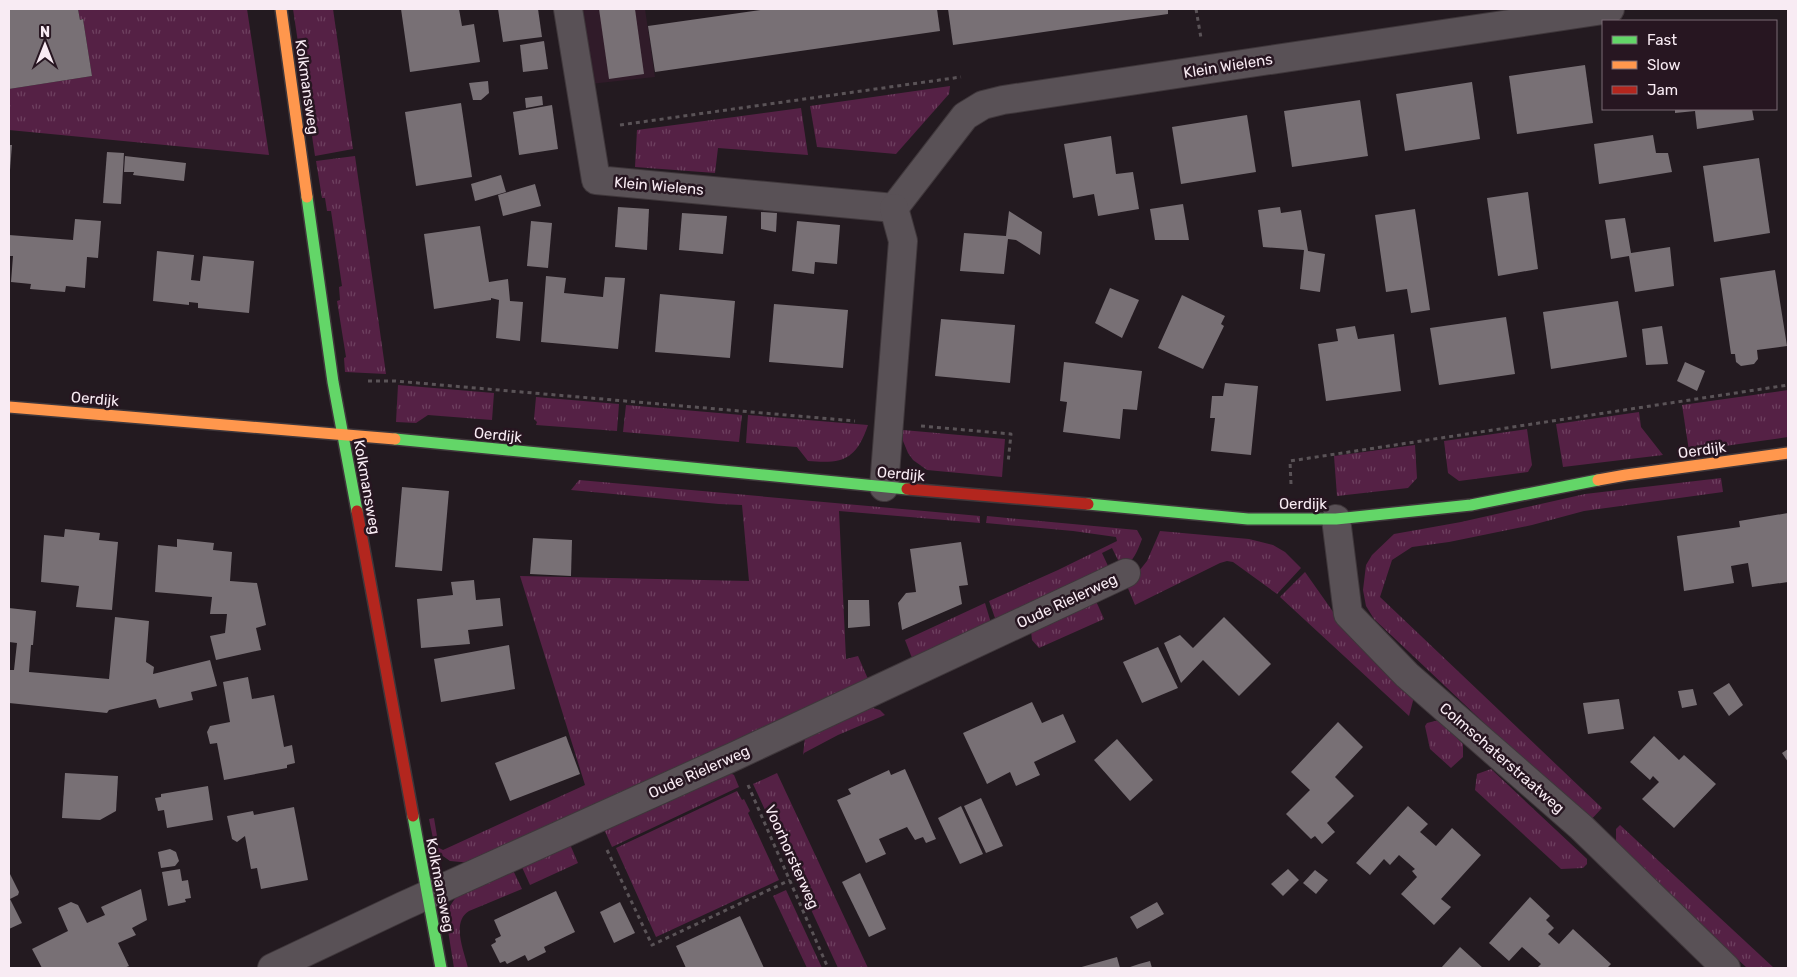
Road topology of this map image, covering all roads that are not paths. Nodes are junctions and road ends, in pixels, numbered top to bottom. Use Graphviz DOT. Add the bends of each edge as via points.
graph roads {
  1 [pos="281,9"];
  2 [pos="568,9"];
  3 [pos="1610,9"];
  4 [pos="894,208"];
  5 [pos="9,407"];
  6 [pos="342,435"];
  7 [pos="1788,453"];
  8 [pos="884,487"];
  9 [pos="1336,519"];
  10 [pos="1126,573"];
  11 [pos="427,896"];
  12 [pos="272,968"];
  13 [pos="441,968"];
  14 [pos="1726,968"];
  1 -- 6 [label="street, Kolkmansweg"];
  2 -- 4 [label="street, Klein Wielens" via="596,180"];
  3 -- 4 [label="street, Klein Wielens" via="983,105 965,116"];
  4 -- 8 [label="street" via="903,241"];
  5 -- 6 [label="street, Oerdijk"];
  6 -- 8 [label="street, Oerdijk"];
  6 -- 11 [label="street, Kolkmansweg"];
  7 -- 9 [label="street, Oerdijk" via="1626,475 1471,505"];
  8 -- 9 [label="street, Oerdijk" via="1248,519"];
  9 -- 14 [label="street, Colmschaterstraatweg" via="1348,614 1407,675 1581,827"];
  10 -- 11 [label="street, Oude Rielerweg"];
  11 -- 12 [label="street, Oude Rielerweg"];
  11 -- 13 [label="street, Kolkmansweg"];
}
